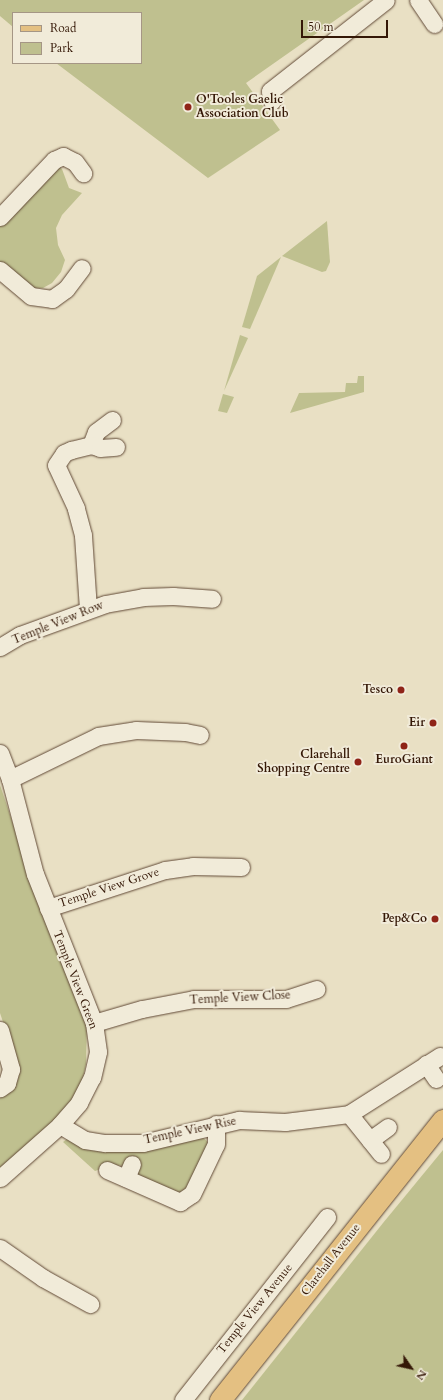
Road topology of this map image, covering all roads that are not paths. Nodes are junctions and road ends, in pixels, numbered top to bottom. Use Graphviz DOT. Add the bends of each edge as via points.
graph roads {
  1 [pos="386,0"];
  2 [pos="418,0"];
  3 [pos="434,26"];
  4 [pos="272,101"];
  5 [pos="83,173"];
  6 [pos="0,217"];
  7 [pos="82,268"];
  8 [pos="0,270"];
  9 [pos="112,420"];
  10 [pos="91,445"];
  11 [pos="116,447"];
  12 [pos="212,599"];
  13 [pos="88,609"];
  14 [pos="0,647"];
  15 [pos="200,735"];
  16 [pos="0,753"];
  17 [pos="10,779"];
  18 [pos="241,867"];
  19 [pos="48,908"];
  20 [pos="316,989"];
  21 [pos="94,1023"];
  22 [pos="0,1030"];
  23 [pos="436,1079"];
  24 [pos="0,1088"];
  25 [pos="349,1114"];
  26 [pos="443,1120"];
  27 [pos="216,1124"];
  28 [pos="60,1125"];
  29 [pos="388,1126"];
  30 [pos="370,1140"];
  31 [pos="381,1154"];
  32 [pos="107,1170"];
  33 [pos="0,1178"];
  34 [pos="327,1217"];
  35 [pos="0,1248"];
  36 [pos="90,1304"];
  37 [pos="183,1400"];
  38 [pos="220,1400"];
  1 -- 4 [label="street" via="270,91"];
  2 -- 3 [label="street"];
  5 -- 6 [label="street" via="75,162 63,156 54,160"];
  7 -- 8 [label="street" via="66,289 52,298 31,296"];
  9 -- 10 [label="street" via="96,432"];
  10 -- 11 [label="street"];
  10 -- 13 [label="street" via="64,453 56,466 76,508 83,535"];
  12 -- 13 [label="street, Temple View Row" via="143,597"];
  13 -- 14 [label="street, Temple View Row" via="20,635"];
  15 -- 17 [label="street" via="136,730 98,736"];
  16 -- 17 [label="street, Temple View Green"];
  17 -- 19 [label="street, Temple View Green" via="31,860"];
  18 -- 19 [label="street, Temple View Grove" via="193,866 165,870"];
  19 -- 21 [label="street, Temple View Green"];
  20 -- 21 [label="street, Temple View Close" via="286,999 194,999 142,1009"];
  21 -- 28 [label="street, Temple View Green" via="98,1052 92,1078 79,1103"];
  22 -- 24 [label="street" via="12,1069 7,1083"];
  23 -- 25 [label="street, Temple View Rise" via="433,1060"];
  25 -- 27 [label="street, Temple View Rise" via="285,1122 239,1120"];
  25 -- 30 [label="street"];
  26 -- 38 [label="main road, Clarehall Avenue"];
  27 -- 28 [label="street, Temple View Rise" via="135,1143 85,1140"];
  27 -- 32 [label="street" via="216,1144 192,1194 180,1202 129,1171"];
  28 -- 33 [label="street, Temple View Green"];
  29 -- 30 [label="street"];
  30 -- 31 [label="street"];
  34 -- 37 [label="street, Temple View Avenue"];
  35 -- 36 [label="street" via="43,1278"];
}
